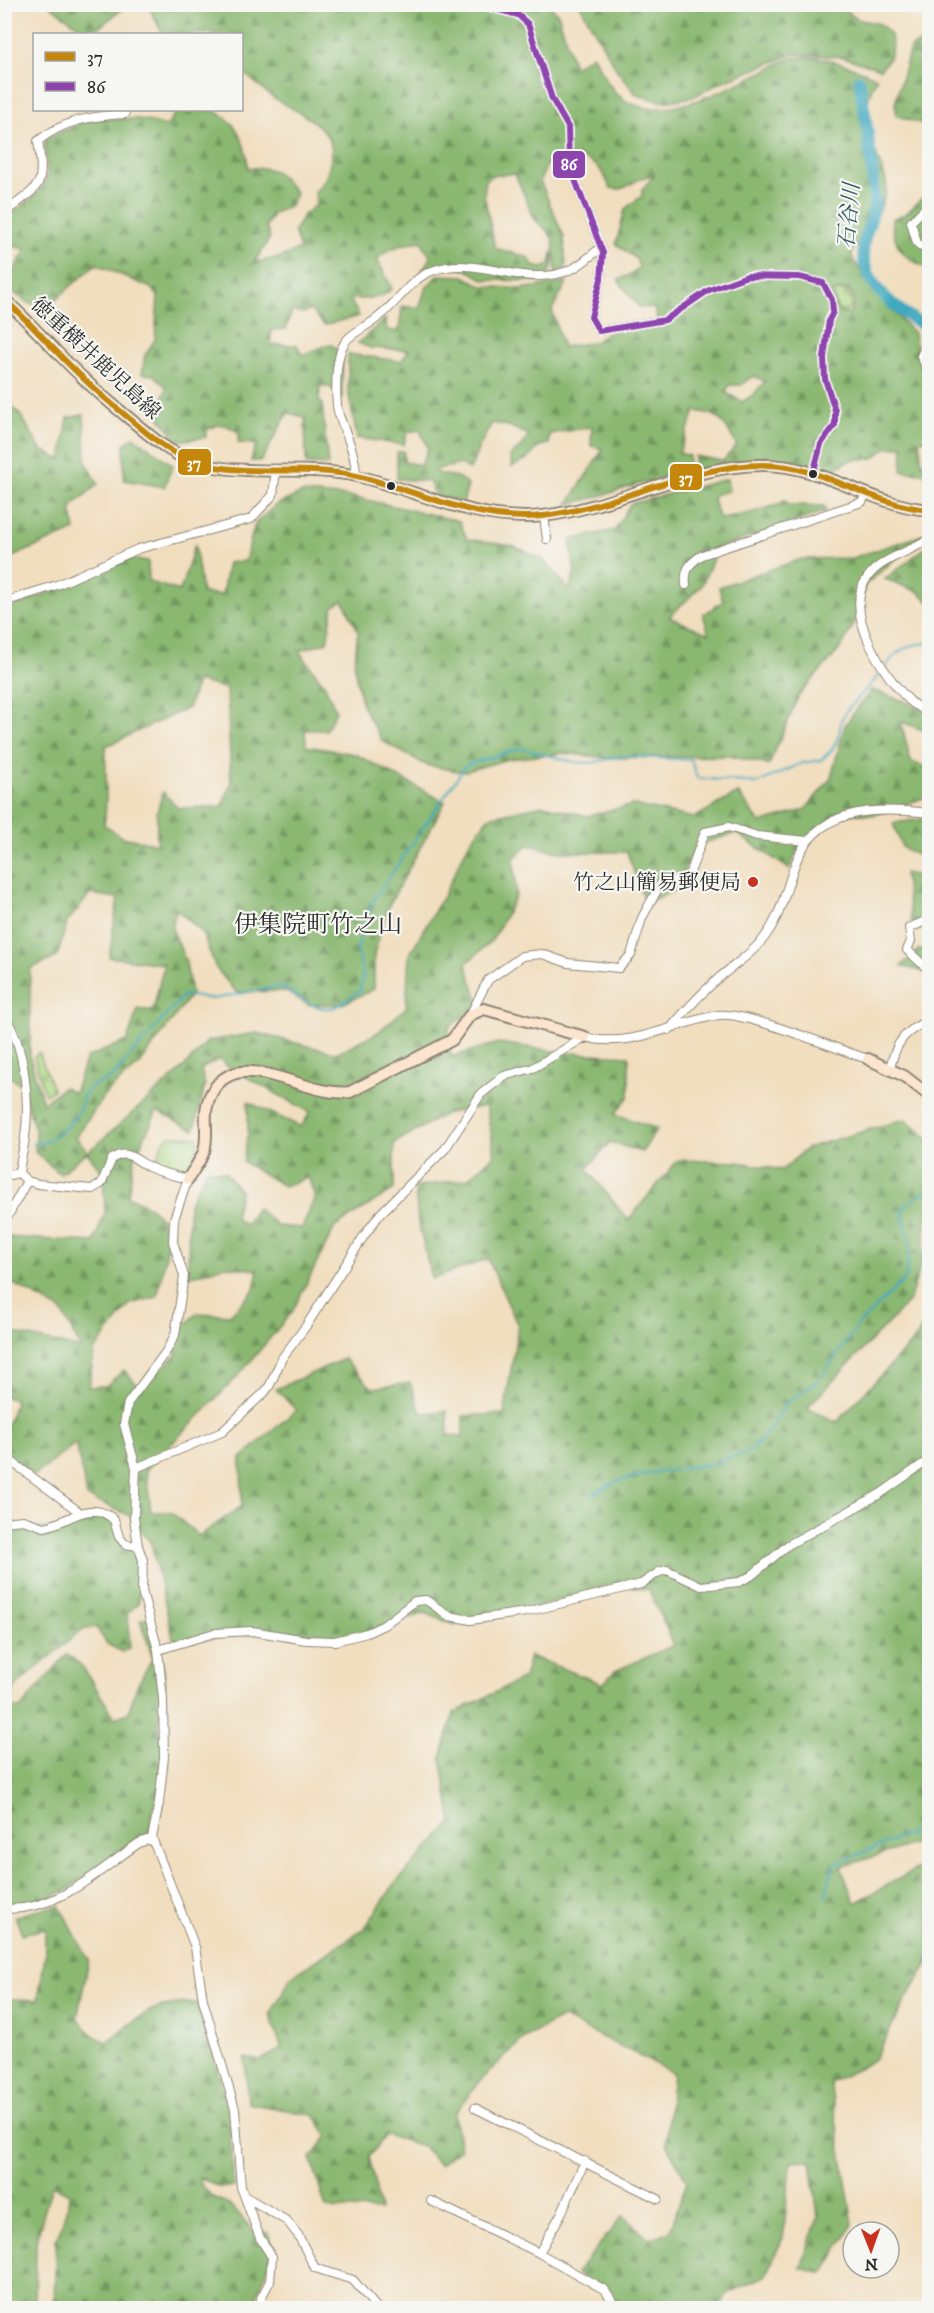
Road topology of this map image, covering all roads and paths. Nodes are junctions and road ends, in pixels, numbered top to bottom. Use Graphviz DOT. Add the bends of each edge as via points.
graph roads {
  1 [pos="476,4"];
  2 [pos="125,114"];
  3 [pos="930,203"];
  4 [pos="4,213"];
  5 [pos="601,247"];
  6 [pos="930,253"];
  7 [pos="4,299"];
  8 [pos="930,337"];
  9 [pos="930,375"];
  10 [pos="276,469"];
  11 [pos="813,474"];
  12 [pos="356,476"];
  13 [pos="866,493"];
  14 [pos="930,510"];
  15 [pos="543,516"];
  16 [pos="547,539"];
  17 [pos="930,539"];
  18 [pos="686,585"];
  19 [pos="4,602"];
  20 [pos="930,713"];
  21 [pos="930,813"];
  22 [pos="807,841"];
  23 [pos="930,919"];
  24 [pos="930,971"];
  25 [pos="470,1015"];
  26 [pos="4,1016"];
  27 [pos="930,1020"];
  28 [pos="668,1031"];
  29 [pos="585,1037"];
  30 [pos="868,1059"];
  31 [pos="890,1068"];
  32 [pos="930,1096"];
  33 [pos="19,1173"];
  34 [pos="4,1176"];
  35 [pos="188,1179"];
  36 [pos="27,1181"];
  37 [pos="4,1223"];
  38 [pos="4,1456"];
  39 [pos="930,1459"];
  40 [pos="136,1468"];
  41 [pos="78,1511"];
  42 [pos="4,1522"];
  43 [pos="138,1546"];
  44 [pos="158,1650"];
  45 [pos="152,1838"];
  46 [pos="4,1909"];
  47 [pos="475,2108"];
  48 [pos="585,2161"];
  49 [pos="244,2195"];
  50 [pos="658,2199"];
  51 [pos="431,2201"];
  52 [pos="539,2253"];
  53 [pos="262,2308"];
  54 [pos="377,2308"];
  55 [pos="610,2308"];
  1 -- 5 [label="street" via="518,15 528,24 552,99 568,127 569,164"];
  2 -- 4 [label="street" via="88,116 50,131 38,141 43,174 36,188"];
  3 -- 6 [label="street" via="911,222 917,243"];
  5 -- 11 [label="street" via="603,266 591,316 599,331 665,320 709,290 737,278 767,275 823,283 832,300 824,358 835,425 821,444"];
  5 -- 12 [label="street" via="578,265 557,274 524,277 471,267 430,271 380,316 350,334 339,355 338,408"];
  7 -- 10 [label="main road, 徳重横井鹿児島線" via="83,379 176,454 207,465"];
  8 -- 9 [label="street" via="921,356"];
  10 -- 12 [label="main road, 徳重横井鹿児島線"];
  10 -- 19 [label="street" via="273,495 251,519 138,549 57,585"];
  11 -- 13 [label="main road, 徳重横井鹿児島線"];
  11 -- 15 [label="main road, 徳重横井鹿児島線" via="791,467 744,465"];
  12 -- 15 [label="main road, 徳重横井鹿児島線" via="493,515"];
  13 -- 14 [label="main road, 徳重横井鹿児島線" via="903,506"];
  13 -- 18 [label="street" via="862,502 702,555 686,570"];
  15 -- 16 [label="street"];
  17 -- 20 [label="street" via="886,562 868,577 859,596 859,622 885,668 910,701"];
  21 -- 22 [label="street" via="861,811 836,819"];
  22 -- 25 [label="street" via="757,836 729,827 705,832 688,879 661,883 642,918 631,956 619,968 568,963 542,954 522,956 489,980"];
  22 -- 28 [label="street" via="793,868 784,901 763,939 694,1000"];
  23 -- 24 [label="street" via="909,928 907,950"];
  25 -- 29 [label="main road" via="493,1010"];
  25 -- 35 [label="main road" via="452,1040 350,1092 311,1089 249,1070 226,1077 217,1084 206,1106 205,1148"];
  26 -- 33 [label="street" via="20,1046 27,1111"];
  27 -- 31 [label="street" via="914,1026 895,1048"];
  28 -- 29 [label="street" via="603,1041"];
  28 -- 30 [label="street" via="727,1015"];
  29 -- 40 [label="street" via="556,1057 504,1076 485,1089 445,1149 363,1236 282,1358 270,1385 236,1419 213,1436"];
  30 -- 31 [label="main road"];
  31 -- 32 [label="main road"];
  33 -- 34 [label="street"];
  33 -- 36 [label="street"];
  35 -- 36 [label="street" via="150,1168 132,1155 123,1154 112,1159 100,1184 92,1189"];
  35 -- 40 [label="street" via="174,1219 173,1242 184,1276 175,1335 124,1412 124,1434"];
  36 -- 37 [label="street"];
  38 -- 41 [label="street"];
  39 -- 44 [label="street" via="880,1494 788,1545 751,1576 730,1585 701,1586 667,1570 641,1584 496,1617 458,1619 426,1599 415,1601 367,1633 335,1641 252,1631 214,1633"];
  40 -- 43 [label="street" via="134,1518"];
  41 -- 42 [label="street" via="44,1527 23,1520"];
  41 -- 43 [label="street" via="100,1511 109,1516 125,1544"];
  43 -- 44 [label="street" via="143,1560 142,1591"];
  44 -- 45 [label="street" via="164,1757"];
  45 -- 46 [label="street" via="66,1894 35,1906"];
  45 -- 49 [label="street" via="195,1947 203,2000 235,2109 239,2181"];
  47 -- 48 [label="street"];
  48 -- 50 [label="street"];
  48 -- 52 [label="street"];
  49 -- 53 [label="street" via="260,2238 272,2257"];
  49 -- 54 [label="street" via="287,2221 315,2268 353,2280"];
  51 -- 52 [label="street"];
  52 -- 55 [label="street" via="605,2290 613,2302"];
}
